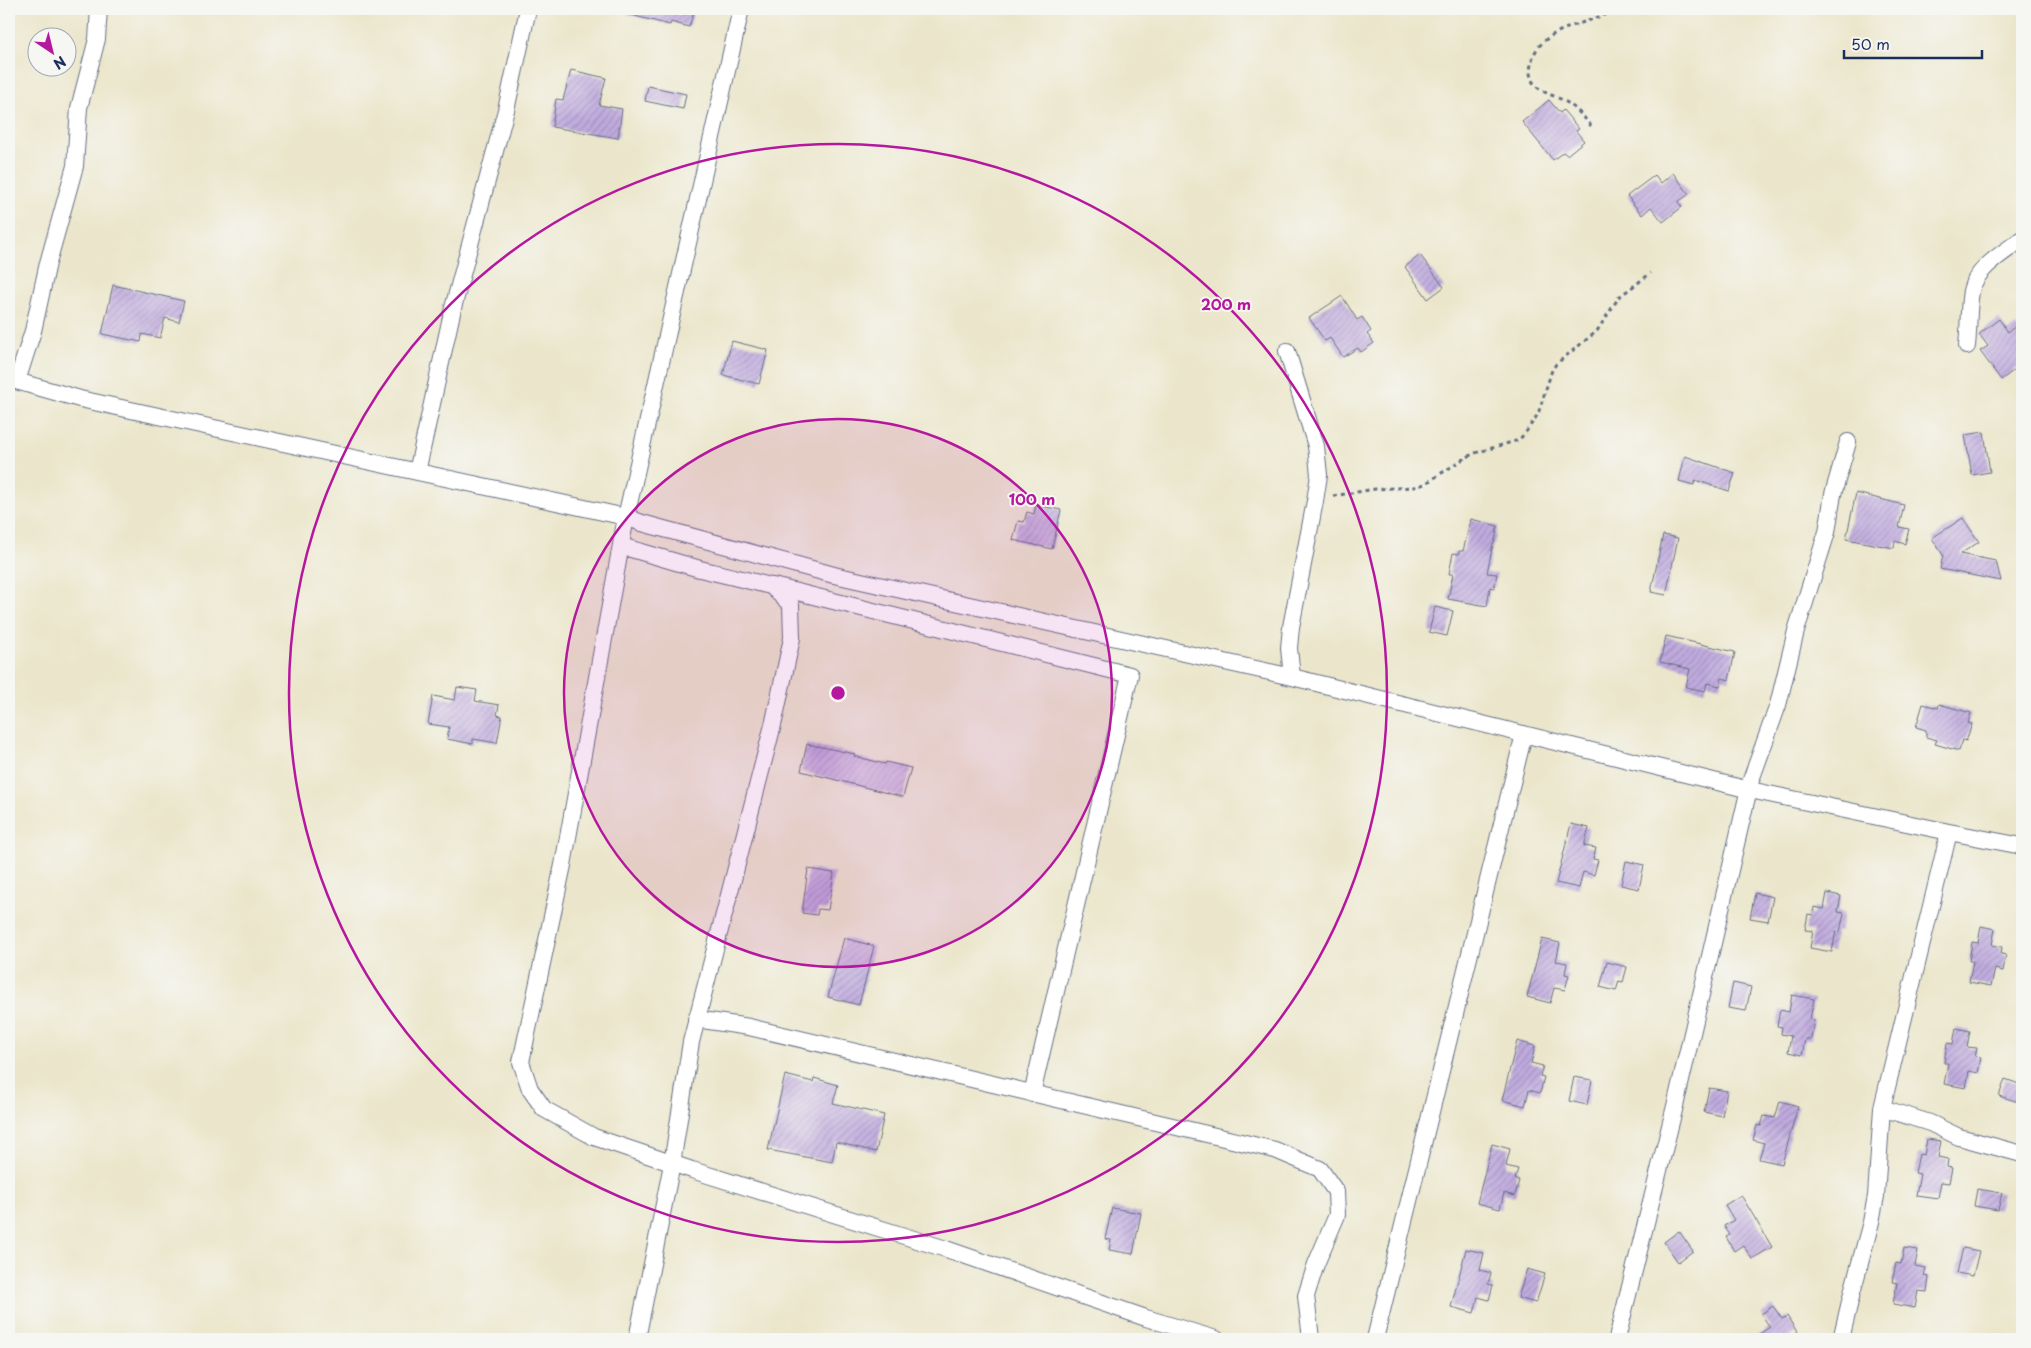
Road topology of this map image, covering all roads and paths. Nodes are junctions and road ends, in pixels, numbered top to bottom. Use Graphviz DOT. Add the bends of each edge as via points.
graph roads {
  1 [pos="99,9"];
  2 [pos="528,9"];
  3 [pos="741,9"];
  4 [pos="1616,9"];
  5 [pos="1591,126"];
  6 [pos="2022,239"];
  7 [pos="1651,273"];
  8 [pos="1967,346"];
  9 [pos="1287,351"];
  10 [pos="13,380"];
  11 [pos="1848,442"];
  12 [pos="417,472"];
  13 [pos="1316,501"];
  14 [pos="626,517"];
  15 [pos="621,546"];
  16 [pos="771,586"];
  17 [pos="1292,677"];
  18 [pos="1524,734"];
  19 [pos="1750,790"];
  20 [pos="1949,832"];
  21 [pos="2022,846"];
  22 [pos="696,1019"];
  23 [pos="1032,1094"];
  24 [pos="1882,1108"];
  25 [pos="2022,1154"];
  26 [pos="672,1164"];
  27 [pos="637,1339"];
  28 [pos="1216,1339"];
  29 [pos="1311,1339"];
  30 [pos="1378,1339"];
  31 [pos="1617,1339"];
  32 [pos="1841,1339"];
  1 -- 10 [label="street" via="97,38 79,108 75,166 33,331"];
  2 -- 12 [label="street" via="506,110 453,308"];
  3 -- 14 [label="street"];
  4 -- 5 [label="path" via="1546,38 1536,48 1531,60 1530,70 1536,86 1567,102"];
  6 -- 8 [label="street" via="1991,262 1977,278 1971,290"];
  7 -- 13 [label="path" via="1619,297 1597,331 1556,364 1538,414 1519,440 1475,453 1425,484 1340,494"];
  9 -- 13 [label="street" via="1316,446"];
  10 -- 12 [label="street" via="80,399"];
  11 -- 19 [label="street" via="1822,550"];
  12 -- 14 [label="street"];
  13 -- 17 [label="street" via="1291,627"];
  14 -- 15 [label="street"];
  14 -- 17 [label="street" via="834,575"];
  15 -- 16 [label="street"];
  15 -- 26 [label="street" via="563,866 522,1062 530,1089 544,1109 594,1137"];
  16 -- 22 [label="street" via="792,605 792,638 774,721"];
  16 -- 23 [label="street" via="1130,675"];
  17 -- 18 [label="street"];
  18 -- 19 [label="street"];
  18 -- 30 [label="street"];
  19 -- 20 [label="street"];
  19 -- 31 [label="street"];
  20 -- 21 [label="street"];
  20 -- 24 [label="street"];
  22 -- 23 [label="street" via="750,1027"];
  22 -- 26 [label="street"];
  23 -- 29 [label="street" via="1275,1150 1320,1169 1336,1192 1337,1215 1306,1296"];
  24 -- 25 [label="street" via="1930,1123 1959,1137"];
  24 -- 32 [label="street" via="1877,1186 1871,1222"];
  26 -- 27 [label="street"];
  26 -- 28 [label="street" via="946,1249"];
}
